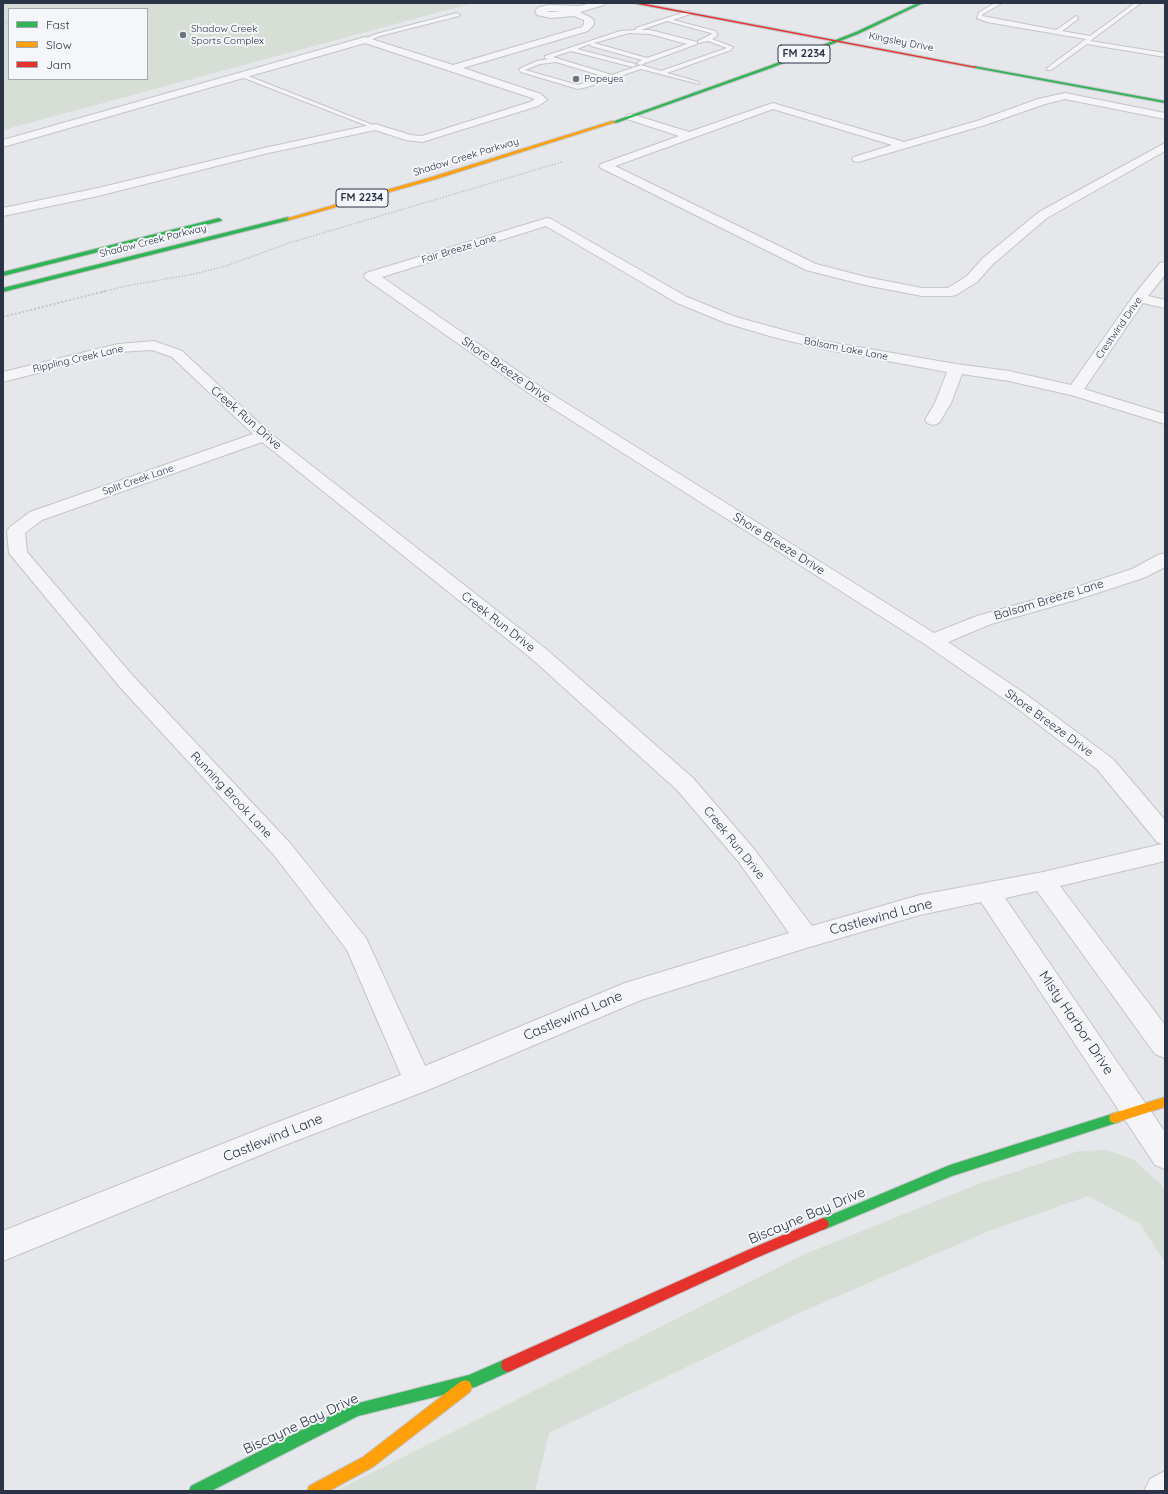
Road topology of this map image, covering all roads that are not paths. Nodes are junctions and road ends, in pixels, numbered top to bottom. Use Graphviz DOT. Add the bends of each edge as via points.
graph roads {
  1 [pos="580,3"];
  2 [pos="601,3"];
  3 [pos="634,3"];
  4 [pos="921,3"];
  5 [pos="999,3"];
  6 [pos="1138,3"];
  7 [pos="571,11"];
  8 [pos="688,13"];
  9 [pos="457,16"];
  10 [pos="1076,18"];
  11 [pos="668,20"];
  12 [pos="646,27"];
  13 [pos="632,31"];
  14 [pos="1057,32"];
  15 [pos="857,34"];
  16 [pos="871,36"];
  17 [pos="816,37"];
  18 [pos="1091,38"];
  19 [pos="708,39"];
  20 [pos="365,40"];
  21 [pos="837,41"];
  22 [pos="591,42"];
  23 [pos="802,42"];
  24 [pos="1086,42"];
  25 [pos="697,43"];
  26 [pos="571,49"];
  27 [pos="1165,55"];
  28 [pos="555,60"];
  29 [pos="647,60"];
  30 [pos="633,65"];
  31 [pos="641,67"];
  32 [pos="453,68"];
  33 [pos="1045,68"];
  34 [pos="1064,72"];
  35 [pos="660,73"];
  36 [pos="241,75"];
  37 [pos="612,77"];
  38 [pos="700,81"];
  39 [pos="682,87"];
  40 [pos="1165,102"];
  41 [pos="1165,115"];
  42 [pos="632,117"];
  43 [pos="615,122"];
  44 [pos="375,127"];
  45 [pos="690,136"];
  46 [pos="673,142"];
  47 [pos="3,144"];
  48 [pos="903,146"];
  49 [pos="1165,146"];
  50 [pos="858,159"];
  51 [pos="3,212"];
  52 [pos="232,217"];
  53 [pos="547,222"];
  54 [pos="1165,266"];
  55 [pos="3,274"];
  56 [pos="371,276"];
  57 [pos="3,290"];
  58 [pos="1139,298"];
  59 [pos="1165,304"];
  60 [pos="154,345"];
  61 [pos="956,369"];
  62 [pos="3,377"];
  63 [pos="1076,391"];
  64 [pos="1165,419"];
  65 [pos="933,420"];
  66 [pos="264,436"];
  67 [pos="16,531"];
  68 [pos="1165,559"];
  69 [pos="933,641"];
  70 [pos="1165,836"];
  71 [pos="1165,852"];
  72 [pos="1043,881"];
  73 [pos="987,891"];
  74 [pos="806,938"];
  75 [pos="1165,1046"];
  76 [pos="418,1081"];
  77 [pos="1165,1102"];
  78 [pos="1135,1111"];
  79 [pos="1165,1156"];
  80 [pos="3,1246"];
  81 [pos="470,1382"];
  82 [pos="1165,1489"];
  83 [pos="196,1491"];
  84 [pos="314,1491"];
  85 [pos="1162,1491"];
  1 -- 7 [label="street" via="568,6"];
  2 -- 7 [label="street"];
  3 -- 8 [label="main road, Kingsley Drive"];
  4 -- 15 [label="main road, Shadow Creek Parkway / FM 2234"];
  5 -- 14 [label="lane" via="981,13 979,17"];
  6 -- 18 [label="lane"];
  7 -- 32 [label="street" via="588,19 589,24 584,29"];
  8 -- 11 [label="lane"];
  8 -- 17 [label="main road, Kingsley Drive"];
  9 -- 20 [label="lane"];
  10 -- 14 [label="lane"];
  11 -- 12 [label="lane"];
  11 -- 19 [label="lane" via="713,32 715,35"];
  12 -- 13 [label="lane"];
  12 -- 25 [label="lane"];
  13 -- 22 [label="lane"];
  13 -- 25 [label="lane" via="650,32"];
  14 -- 18 [label="lane"];
  15 -- 16 [label="main road, Kingsley Drive"];
  15 -- 17 [label="main road, Kingsley Drive / FM 2234" via="837,30"];
  15 -- 21 [label="main road, Shadow Creek Parkway / FM 2234"];
  17 -- 21 [label="main road, Kingsley Drive"];
  17 -- 23 [label="main road, FM 2234"];
  18 -- 24 [label="lane"];
  19 -- 25 [label="lane"];
  19 -- 35 [label="lane" via="730,47"];
  20 -- 32 [label="street"];
  20 -- 36 [label="street"];
  21 -- 40 [label="main road, Kingsley Drive"];
  21 -- 42 [label="main road, Shadow Creek Parkway / FM 2234"];
  22 -- 26 [label="lane"];
  22 -- 29 [label="lane" via="593,45"];
  24 -- 27 [label="lane"];
  24 -- 33 [label="lane"];
  25 -- 29 [label="lane"];
  26 -- 28 [label="lane" via="547,57"];
  26 -- 30 [label="lane"];
  28 -- 37 [label="lane"];
  28 -- 37 [label="lane" via="539,62 522,69 570,85 585,86"];
  29 -- 30 [label="lane"];
  30 -- 31 [label="lane"];
  31 -- 35 [label="lane"];
  31 -- 37 [label="lane"];
  32 -- 44 [label="street" via="537,96 542,100 422,139"];
  33 -- 34 [label="main road"];
  35 -- 38 [label="lane"];
  36 -- 44 [label="lane"];
  36 -- 47 [label="street"];
  38 -- 39 [label="main road"];
  41 -- 48 [label="street" via="1065,96 1042,101 981,123"];
  42 -- 43 [label="main road, Shadow Creek Parkway / FM 2234"];
  42 -- 45 [label="street"];
  43 -- 46 [label="street"];
  43 -- 57 [label="main road, Shadow Creek Parkway / FM 2234" via="434,178 294,217"];
  44 -- 51 [label="street"];
  45 -- 46 [label="street"];
  45 -- 48 [label="street" via="773,106"];
  46 -- 49 [label="street" via="605,166 811,267 922,292 951,292 972,279 988,261 1043,215"];
  48 -- 50 [label="street"];
  52 -- 55 [label="main road, Shadow Creek Parkway"];
  53 -- 56 [label="street, Fair Breeze Lane"];
  53 -- 61 [label="street, Balsam Lake Lane" via="682,300 731,320 823,345"];
  54 -- 58 [label="street, Crestwind Drive"];
  56 -- 69 [label="street, Shore Breeze Drive" via="539,393"];
  58 -- 59 [label="street"];
  58 -- 63 [label="street, Crestwind Drive"];
  60 -- 62 [label="street, Rippling Creek Lane" via="118,348"];
  60 -- 66 [label="street, Creek Run Drive" via="176,354"];
  61 -- 63 [label="street, Balsam Lake Lane" via="1009,376"];
  61 -- 65 [label="street" via="943,403"];
  63 -- 64 [label="street, Balsam Lake Lane"];
  66 -- 67 [label="street, Split Creek Lane" via="36,516"];
  66 -- 74 [label="street, Creek Run Drive" via="539,654 685,784 746,854"];
  67 -- 76 [label="street, Running Brook Lane" via="18,553 126,681 282,849 357,945"];
  68 -- 69 [label="street, Balsam Breeze Lane" via="1139,573 984,620"];
  69 -- 70 [label="street, Shore Breeze Drive" via="1017,698 1105,764"];
  71 -- 72 [label="street, Castlewind Lane"];
  72 -- 73 [label="street, Castlewind Lane"];
  72 -- 75 [label="street"];
  73 -- 74 [label="street, Castlewind Lane" via="920,905"];
  73 -- 78 [label="street, Misty Harbor Drive"];
  74 -- 76 [label="street, Castlewind Lane" via="634,991"];
  76 -- 80 [label="street, Castlewind Lane"];
  77 -- 78 [label="main road, Biscayne Bay Drive"];
  78 -- 79 [label="street, Misty Harbor Drive"];
  78 -- 81 [label="main road, Biscayne Bay Drive" via="950,1171 752,1254"];
  81 -- 83 [label="main road, Biscayne Bay Drive" via="356,1410"];
  81 -- 84 [label="main road, Biscayne Bay Drive" via="368,1462"];
  82 -- 85 [label="street"];
}
